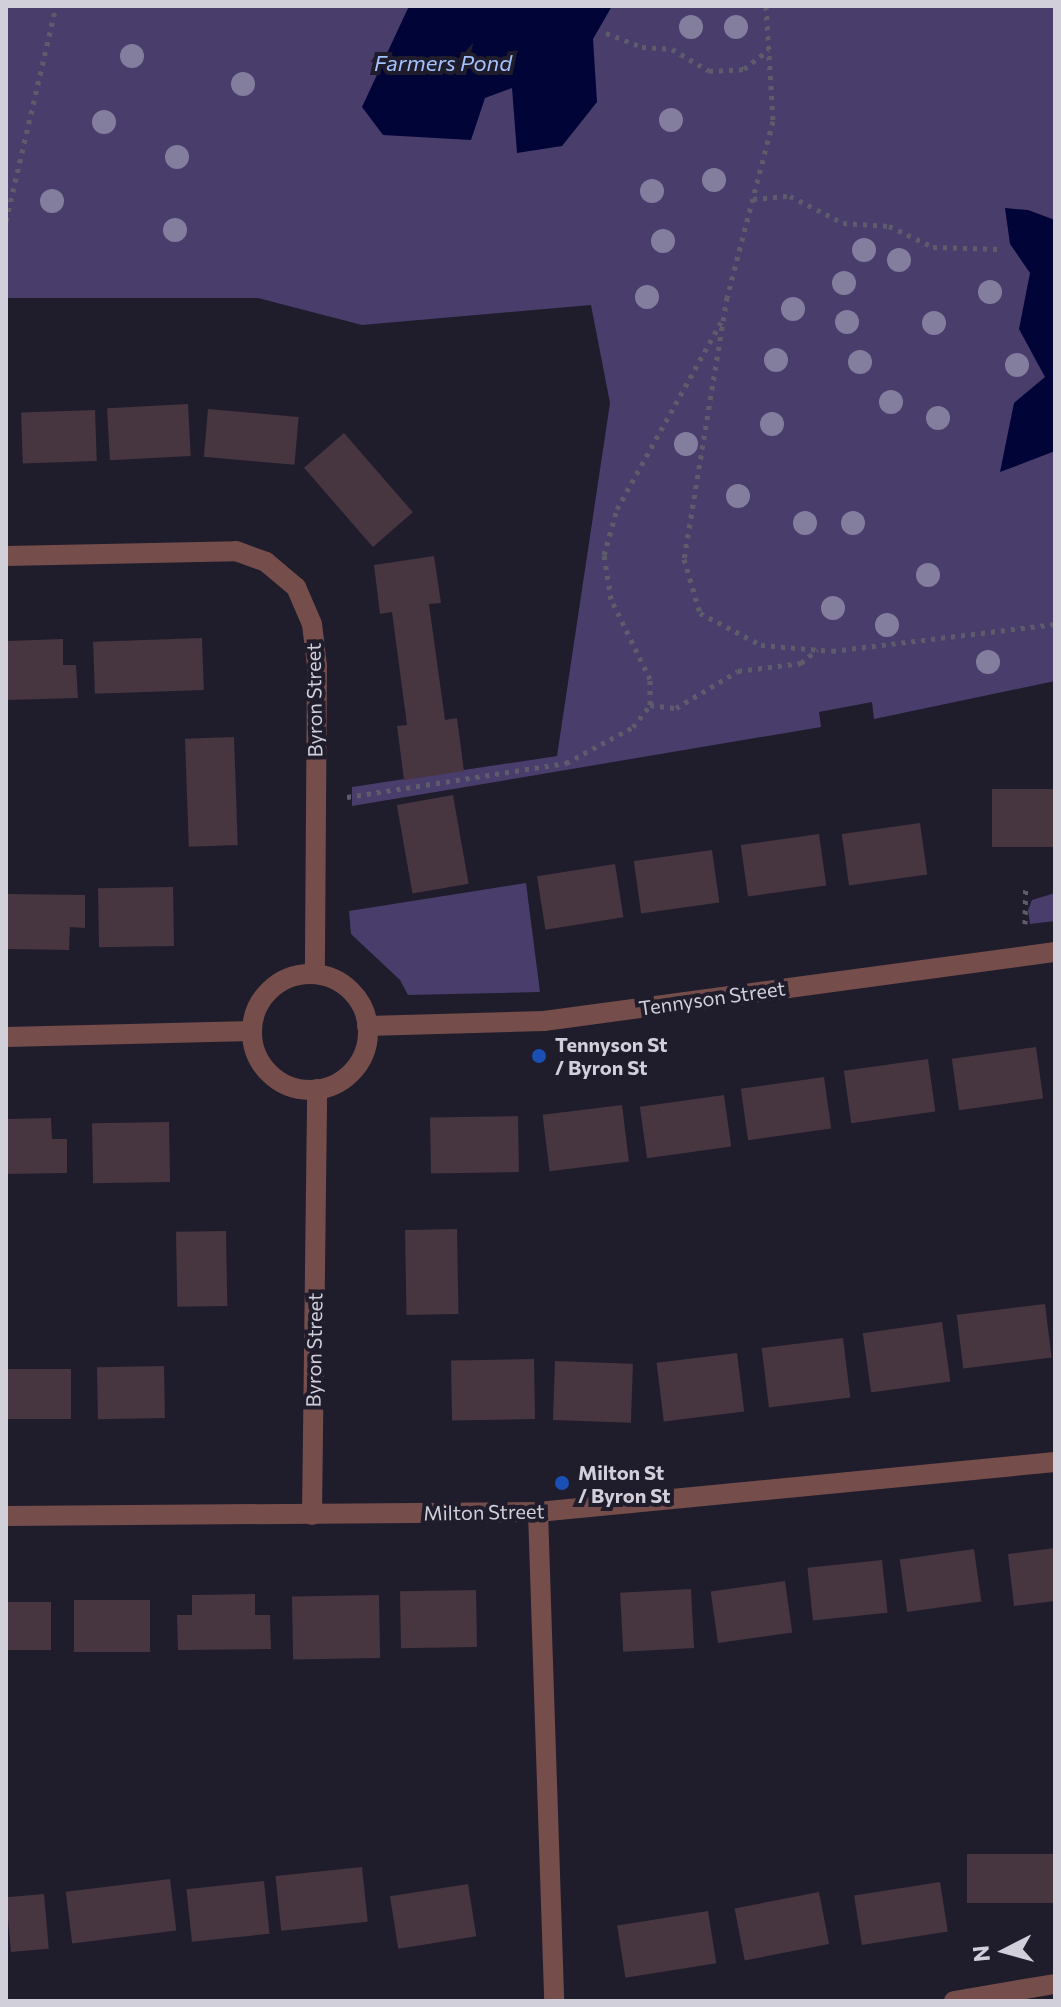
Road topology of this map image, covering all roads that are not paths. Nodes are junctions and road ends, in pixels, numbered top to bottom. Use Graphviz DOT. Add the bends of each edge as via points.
graph roads {
  1 [pos="6,556"];
  2 [pos="1055,952"];
  3 [pos="315,974"];
  4 [pos="367,1026"];
  5 [pos="252,1031"];
  6 [pos="6,1037"];
  7 [pos="317,1089"];
  8 [pos="1055,1462"];
  9 [pos="538,1512"];
  10 [pos="312,1515"];
  11 [pos="6,1516"];
  12 [pos="1055,1984"];
  13 [pos="1021,1996"];
  14 [pos="554,2001"];
  15 [pos="954,2001"];
  1 -- 3 [label="street, Byron Street" via="236,551 283,573 296,587 312,624 317,666"];
  2 -- 4 [label="street, Tennyson Street" via="544,1021"];
  3 -- 4 [label="street" via="350,990"];
  3 -- 5 [label="street" via="296,976 272,989 255,1012"];
  4 -- 7 [label="street" via="355,1068 334,1085"];
  5 -- 6 [label="street"];
  5 -- 7 [label="street" via="264,1068 297,1089"];
  7 -- 10 [label="street, Byron Street"];
  8 -- 9 [label="street, Milton Street"];
  9 -- 10 [label="street, Milton Street"];
  9 -- 14 [label="street"];
  10 -- 11 [label="street, Milton Street"];
  12 -- 13 [label="street"];
  13 -- 15 [label="street"];
}
